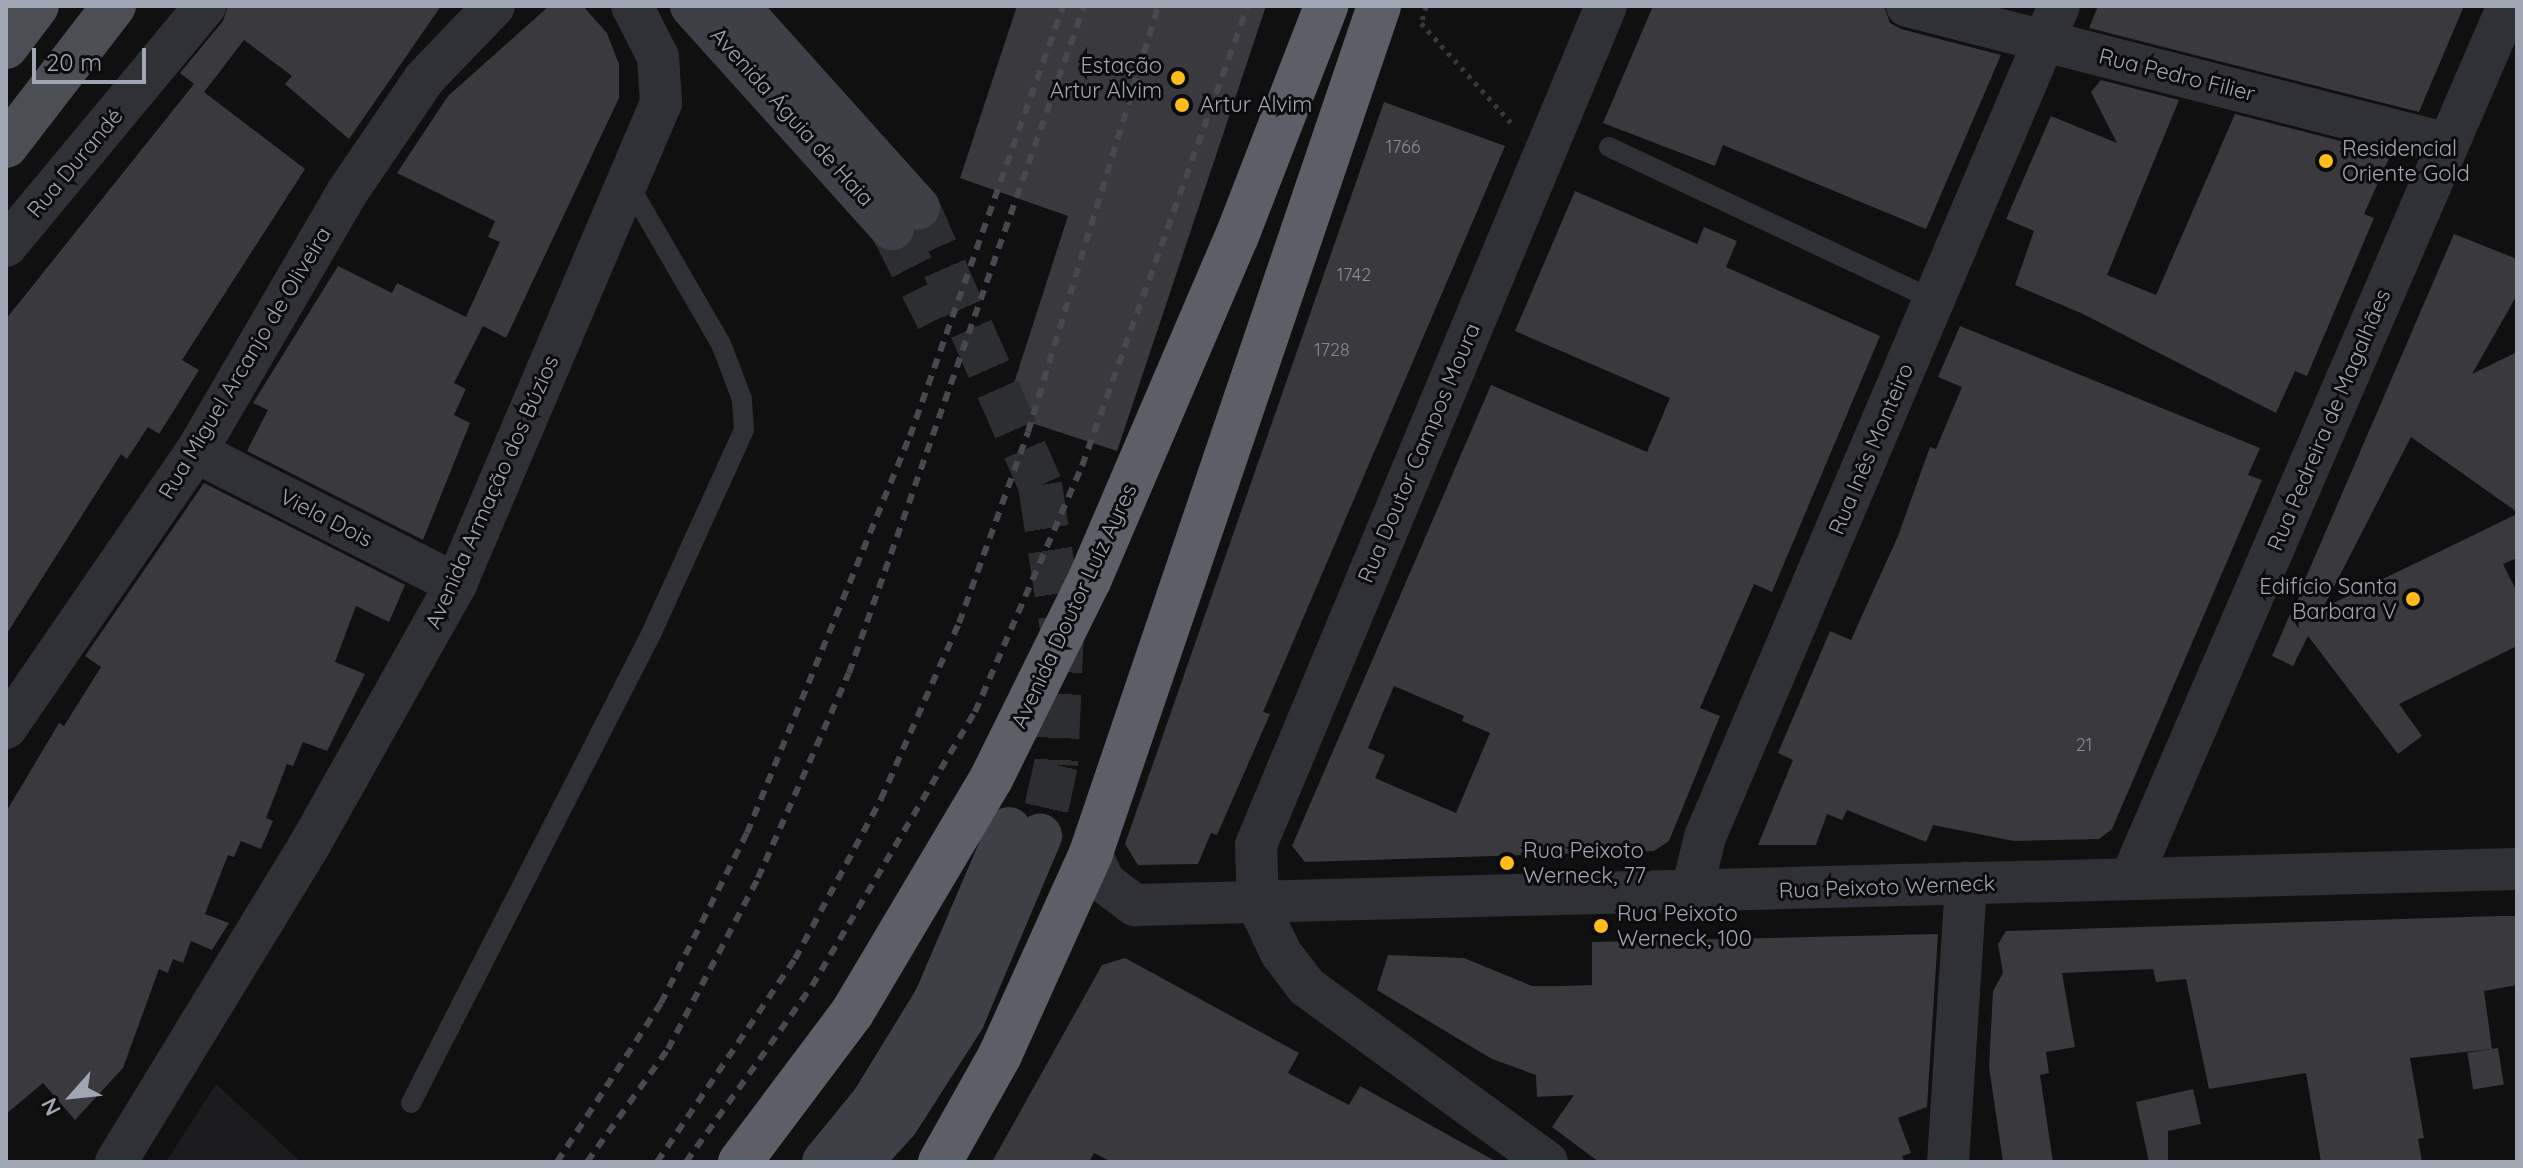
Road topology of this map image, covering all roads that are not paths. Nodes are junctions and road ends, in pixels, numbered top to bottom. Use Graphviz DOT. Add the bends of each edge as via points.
graph roads {
  1 [pos="37,6"];
  2 [pos="114,6"];
  3 [pos="205,6"];
  4 [pos="494,6"];
  5 [pos="632,6"];
  6 [pos="692,6"];
  7 [pos="737,6"];
  8 [pos="1326,6"];
  9 [pos="1379,6"];
  10 [pos="1606,6"];
  11 [pos="1907,6"];
  12 [pos="2508,6"];
  13 [pos="2052,24"];
  14 [pos="6,47"];
  15 [pos="2448,144"];
  16 [pos="6,146"];
  17 [pos="1609,147"];
  18 [pos="629,185"];
  19 [pos="6,246"];
  20 [pos="1934,300"];
  21 [pos="196,452"];
  22 [pos="456,584"];
  23 [pos="6,728"];
  24 [pos="1091,853"];
  25 [pos="2514,863"];
  26 [pos="2131,878"];
  27 [pos="1966,883"];
  28 [pos="1691,894"];
  29 [pos="1258,905"];
  30 [pos="411,1103"];
  31 [pos="116,1162"];
  32 [pos="740,1162"];
  33 [pos="824,1162"];
  34 [pos="860,1162"];
  35 [pos="940,1162"];
  36 [pos="1547,1162"];
  37 [pos="1948,1162"];
  1 -- 14 [label="main road"];
  2 -- 16 [label="main road"];
  3 -- 19 [label="street, Rua Durandé"];
  4 -- 21 [label="street, Rua Miguel Arcanjo de Oliveira" via="449,47 348,191"];
  5 -- 18 [label="street, Avenida Armação dos Búzios" via="663,74 661,103"];
  6 -- 7 [label="main road, Avenida Águia de Haia" via="905,218"];
  8 -- 32 [label="highway, Avenida Doutor Luíz Ayres" via="1237,236 1089,581 991,779 852,1013"];
  9 -- 24 [label="highway"];
  10 -- 29 [label="street, Rua Doutor Campos Moura" via="1256,845"];
  11 -- 13 [label="street, Rua Pedro Filier"];
  12 -- 15 [label="street, Rua Pedreira de Magalhães"];
  13 -- 15 [label="street, Rua Pedro Filier"];
  13 -- 20 [label="street, Rua Inês Monteiro"];
  15 -- 26 [label="street, Rua Pedreira de Magalhães"];
  17 -- 20 [label="lane"];
  18 -- 22 [label="street, Avenida Armação dos Búzios"];
  18 -- 30 [label="lane" via="721,344 742,399 744,430 651,634"];
  20 -- 28 [label="street, Rua Inês Monteiro" via="1705,837"];
  21 -- 22 [label="street, Viela Dois"];
  21 -- 23 [label="street, Rua Miguel Arcanjo de Oliveira"];
  22 -- 31 [label="street, Avenida Armação dos Búzios" via="309,846"];
  24 -- 29 [label="street, Rua Peixoto Werneck" via="1104,882 1135,905"];
  24 -- 35 [label="highway" via="1000,1055"];
  25 -- 26 [label="street, Rua Peixoto Werneck"];
  26 -- 27 [label="street, Rua Peixoto Werneck"];
  27 -- 28 [label="street, Rua Peixoto Werneck"];
  27 -- 37 [label="street"];
  28 -- 29 [label="street, Rua Peixoto Werneck"];
  29 -- 36 [label="street" via="1281,953 1306,986"];
  33 -- 34 [label="main road" via="873,1102 936,999 1025,832 963,1018 897,1121"];
}
